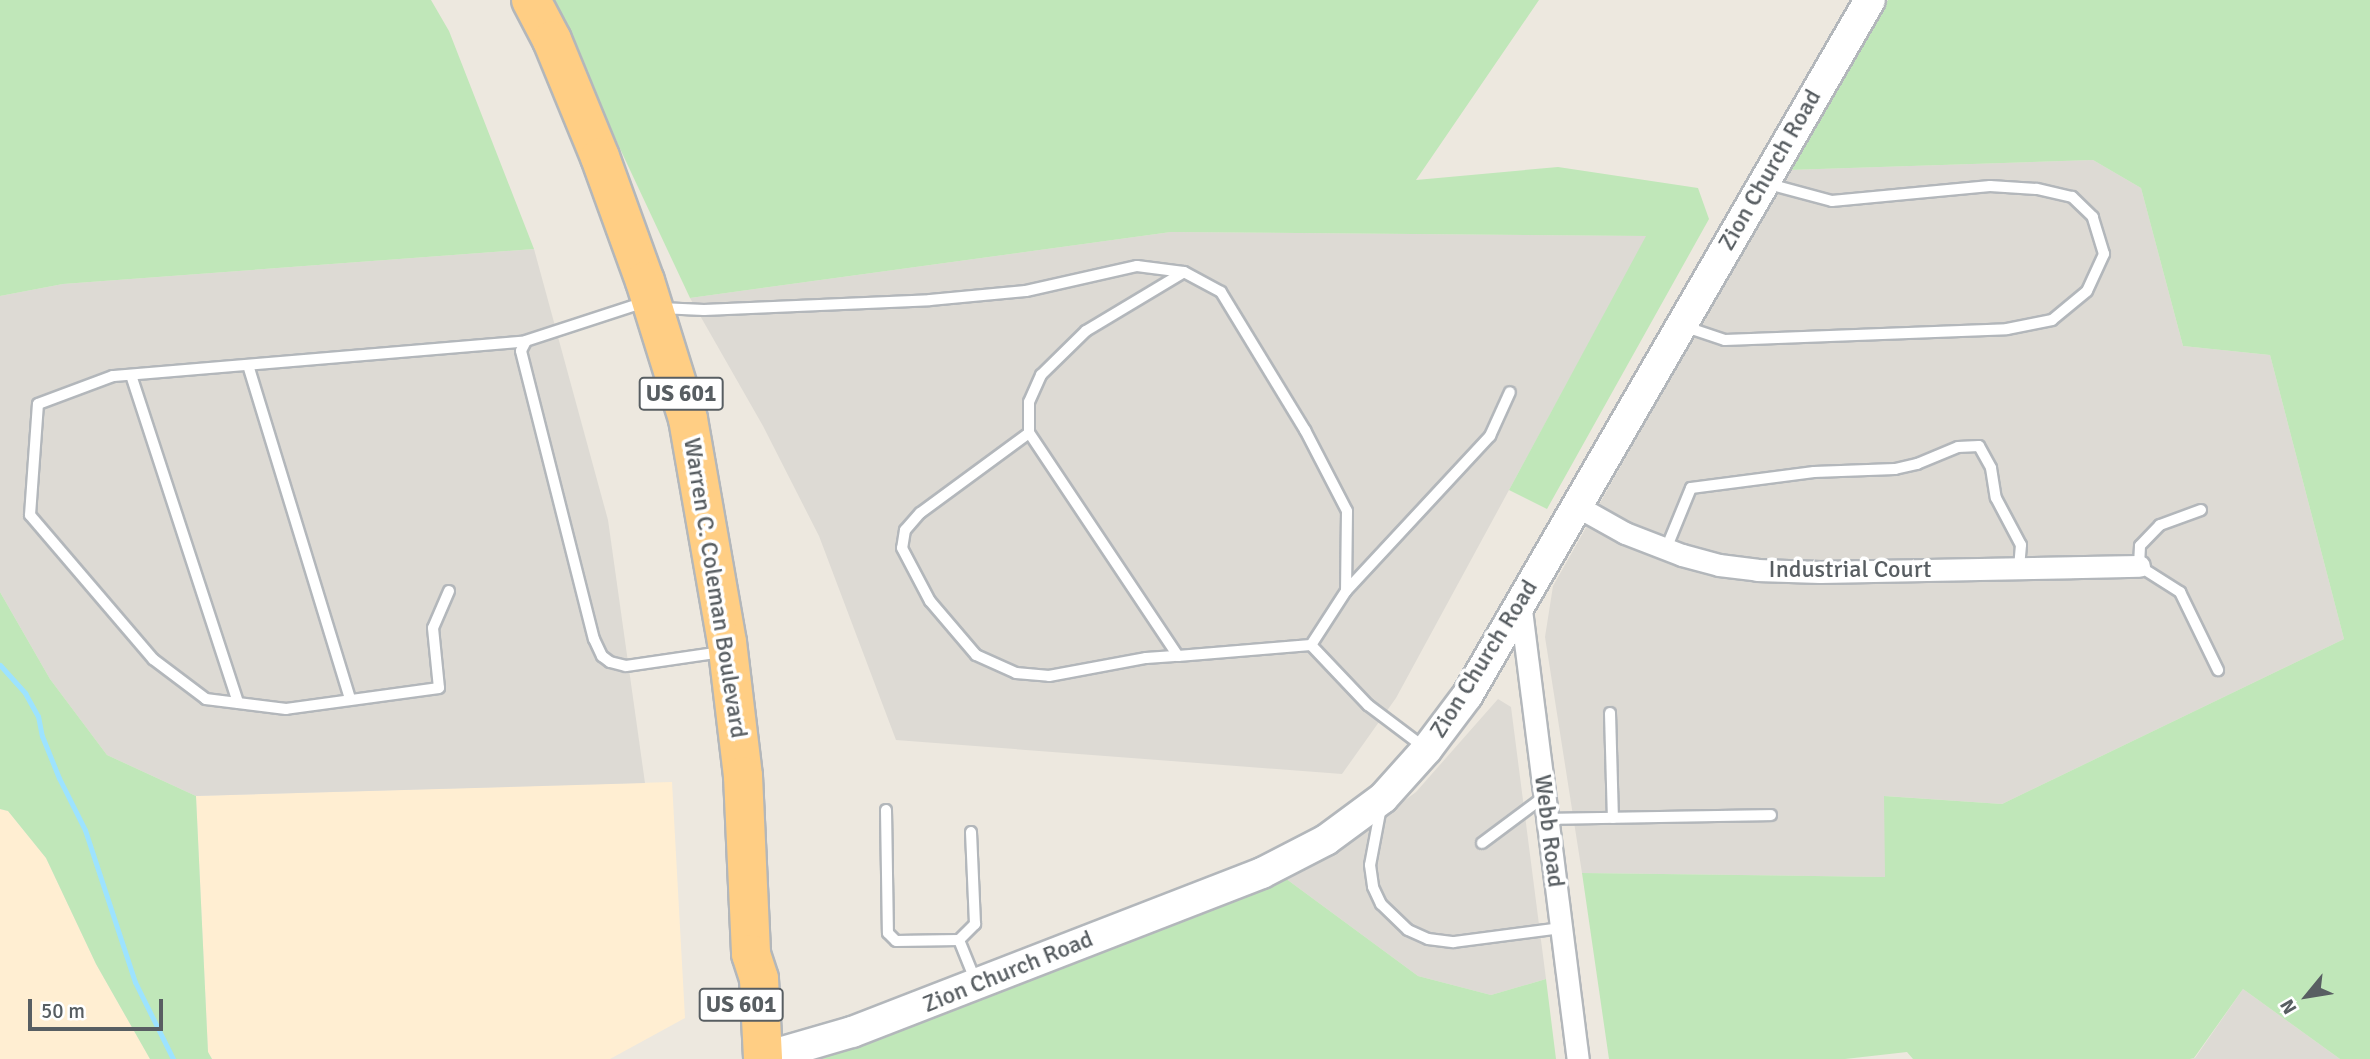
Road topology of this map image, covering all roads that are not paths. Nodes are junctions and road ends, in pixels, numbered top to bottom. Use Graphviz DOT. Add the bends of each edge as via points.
graph roads {
  1 [pos="531,0"];
  2 [pos="1870,0"];
  3 [pos="1763,183"];
  4 [pos="1184,272"];
  5 [pos="653,304"];
  6 [pos="1680,325"];
  7 [pos="526,341"];
  8 [pos="248,365"];
  9 [pos="131,375"];
  10 [pos="1510,393"];
  11 [pos="1029,433"];
  12 [pos="1575,505"];
  13 [pos="2200,510"];
  14 [pos="1666,549"];
  15 [pos="2138,566"];
  16 [pos="2018,568"];
  17 [pos="1346,591"];
  18 [pos="449,592"];
  19 [pos="1520,603"];
  20 [pos="1311,645"];
  21 [pos="728,652"];
  22 [pos="1178,656"];
  23 [pos="2218,670"];
  24 [pos="350,699"];
  25 [pos="238,703"];
  26 [pos="1610,713"];
  27 [pos="1427,749"];
  28 [pos="1545,796"];
  29 [pos="1383,798"];
  30 [pos="886,810"];
  31 [pos="1771,815"];
  32 [pos="1613,818"];
  33 [pos="1548,819"];
  34 [pos="971,832"];
  35 [pos="1482,843"];
  36 [pos="1562,928"];
  37 [pos="959,940"];
  38 [pos="977,985"];
  39 [pos="755,1057"];
  40 [pos="1578,1059"];
  1 -- 5 [label="highway, Warren C. Coleman Boulevard / US 601" via="600,157"];
  2 -- 3 [label="street, Zion Church Road"];
  3 -- 6 [label="street, Zion Church Road"];
  3 -- 6 [label="lane" via="1832,201 1990,186 2060,194 2072,197 2093,217 2104,254 2087,291 2052,320 2007,329 1725,340"];
  4 -- 5 [label="lane" via="1137,266 1026,291 930,300 704,310"];
  4 -- 11 [label="lane" via="1086,331 1041,375 1029,402"];
  4 -- 17 [label="lane" via="1221,292 1347,511"];
  5 -- 7 [label="lane"];
  5 -- 21 [label="highway, Warren C. Coleman Boulevard / US 601" via="688,419"];
  6 -- 12 [label="street, Zion Church Road"];
  7 -- 8 [label="lane"];
  7 -- 21 [label="lane" via="521,351 602,656 626,666"];
  8 -- 9 [label="lane"];
  8 -- 24 [label="lane"];
  9 -- 25 [label="lane"];
  9 -- 25 [label="lane" via="113,376 38,404 30,515 153,659 206,699"];
  10 -- 17 [label="lane" via="1490,436"];
  11 -- 22 [label="lane"];
  11 -- 22 [label="lane" via="920,513 905,530 902,548 930,601 976,655 1016,673 1049,676"];
  12 -- 14 [label="street, Industrial Court"];
  12 -- 19 [label="street, Zion Church Road"];
  13 -- 15 [label="lane" via="2160,525 2140,546"];
  14 -- 16 [label="street, Industrial Court" via="1719,565 1757,570"];
  14 -- 16 [label="lane" via="1691,488 1814,472 1895,469 1958,447 1979,446 1991,468 1996,498 2021,545"];
  15 -- 16 [label="street, Industrial Court"];
  15 -- 23 [label="lane" via="2180,592"];
  17 -- 20 [label="lane"];
  18 -- 24 [label="lane" via="433,628 439,688"];
  19 -- 27 [label="street, Zion Church Road" via="1466,696"];
  19 -- 28 [label="street, Webb Road"];
  20 -- 22 [label="lane"];
  20 -- 27 [label="lane" via="1368,705"];
  21 -- 39 [label="highway, Warren C. Coleman Boulevard / US 601" via="743,776 751,954 759,979"];
  24 -- 25 [label="lane" via="286,709"];
  26 -- 32 [label="lane"];
  27 -- 29 [label="street, Zion Church Road"];
  28 -- 33 [label="street, Webb Road"];
  28 -- 35 [label="lane"];
  29 -- 36 [label="lane" via="1370,865 1373,887 1381,904 1408,930 1454,942"];
  29 -- 38 [label="street, Zion Church Road" via="1326,840 1262,873"];
  30 -- 37 [label="lane" via="888,933 896,941"];
  31 -- 32 [label="lane"];
  32 -- 33 [label="lane"];
  33 -- 36 [label="street, Webb Road"];
  34 -- 37 [label="lane" via="975,924"];
  36 -- 40 [label="street, Webb Road"];
  37 -- 38 [label="lane"];
  38 -- 39 [label="street, Zion Church Road" via="852,1032"];
}
